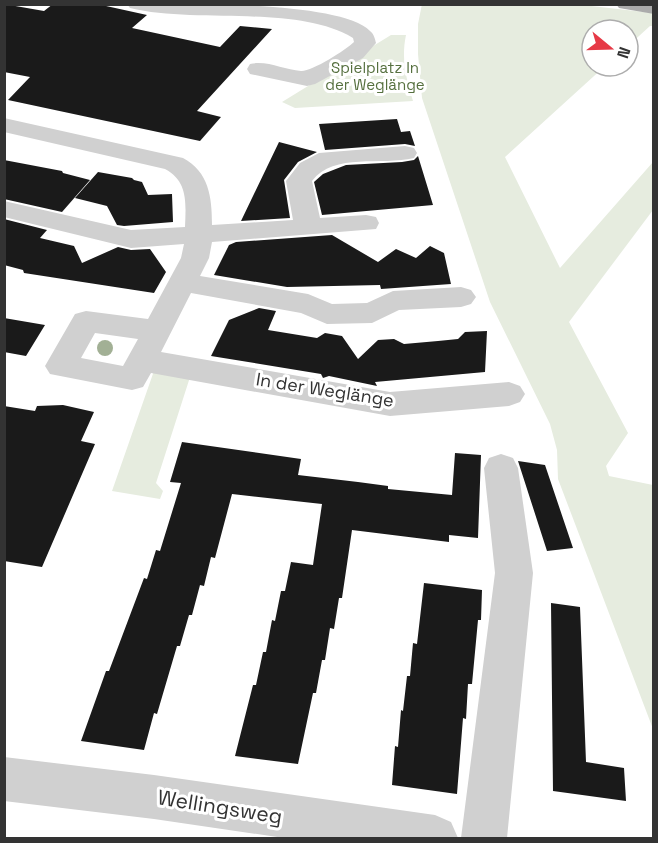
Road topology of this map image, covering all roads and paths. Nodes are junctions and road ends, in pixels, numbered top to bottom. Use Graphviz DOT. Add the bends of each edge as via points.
graph roads {
  1 [pos="137,4"];
  2 [pos="626,4"];
  3 [pos="654,8"];
  4 [pos="258,69"];
  5 [pos="4,125"];
  6 [pos="405,153"];
  7 [pos="4,209"];
  8 [pos="366,223"];
  9 [pos="308,227"];
  10 [pos="199,235"];
  11 [pos="181,282"];
  12 [pos="461,297"];
  13 [pos="156,332"];
  14 [pos="141,360"];
  15 [pos="509,394"];
  16 [pos="501,468"];
  17 [pos="4,779"];
  18 [pos="265,826"];
  19 [pos="435,838"];
  20 [pos="484,838"];
  1 -- 4 [label="street" via="313,17 363,35 365,43 355,53 307,80"];
  2 -- 3 [label="main road"];
  5 -- 10 [label="street" via="182,167 198,192"];
  6 -- 9 [label="street" via="328,158 309,168 299,181"];
  7 -- 10 [label="street" via="131,239"];
  8 -- 9 [label="street"];
  9 -- 10 [label="street"];
  10 -- 11 [label="street" via="195,258"];
  11 -- 12 [label="street" via="308,304 327,314 372,313 393,301"];
  11 -- 13 [label="street"];
  13 -- 14 [label="street"];
  13 -- 14 [label="street" via="87,321 62,366 132,379"];
  14 -- 15 [label="street, In der Weglänge" via="390,404"];
  16 -- 20 [label="street" via="514,573"];
  17 -- 18 [label="street, Wellingsweg" via="154,797"];
  18 -- 19 [label="street, Wellingsweg"];
}
